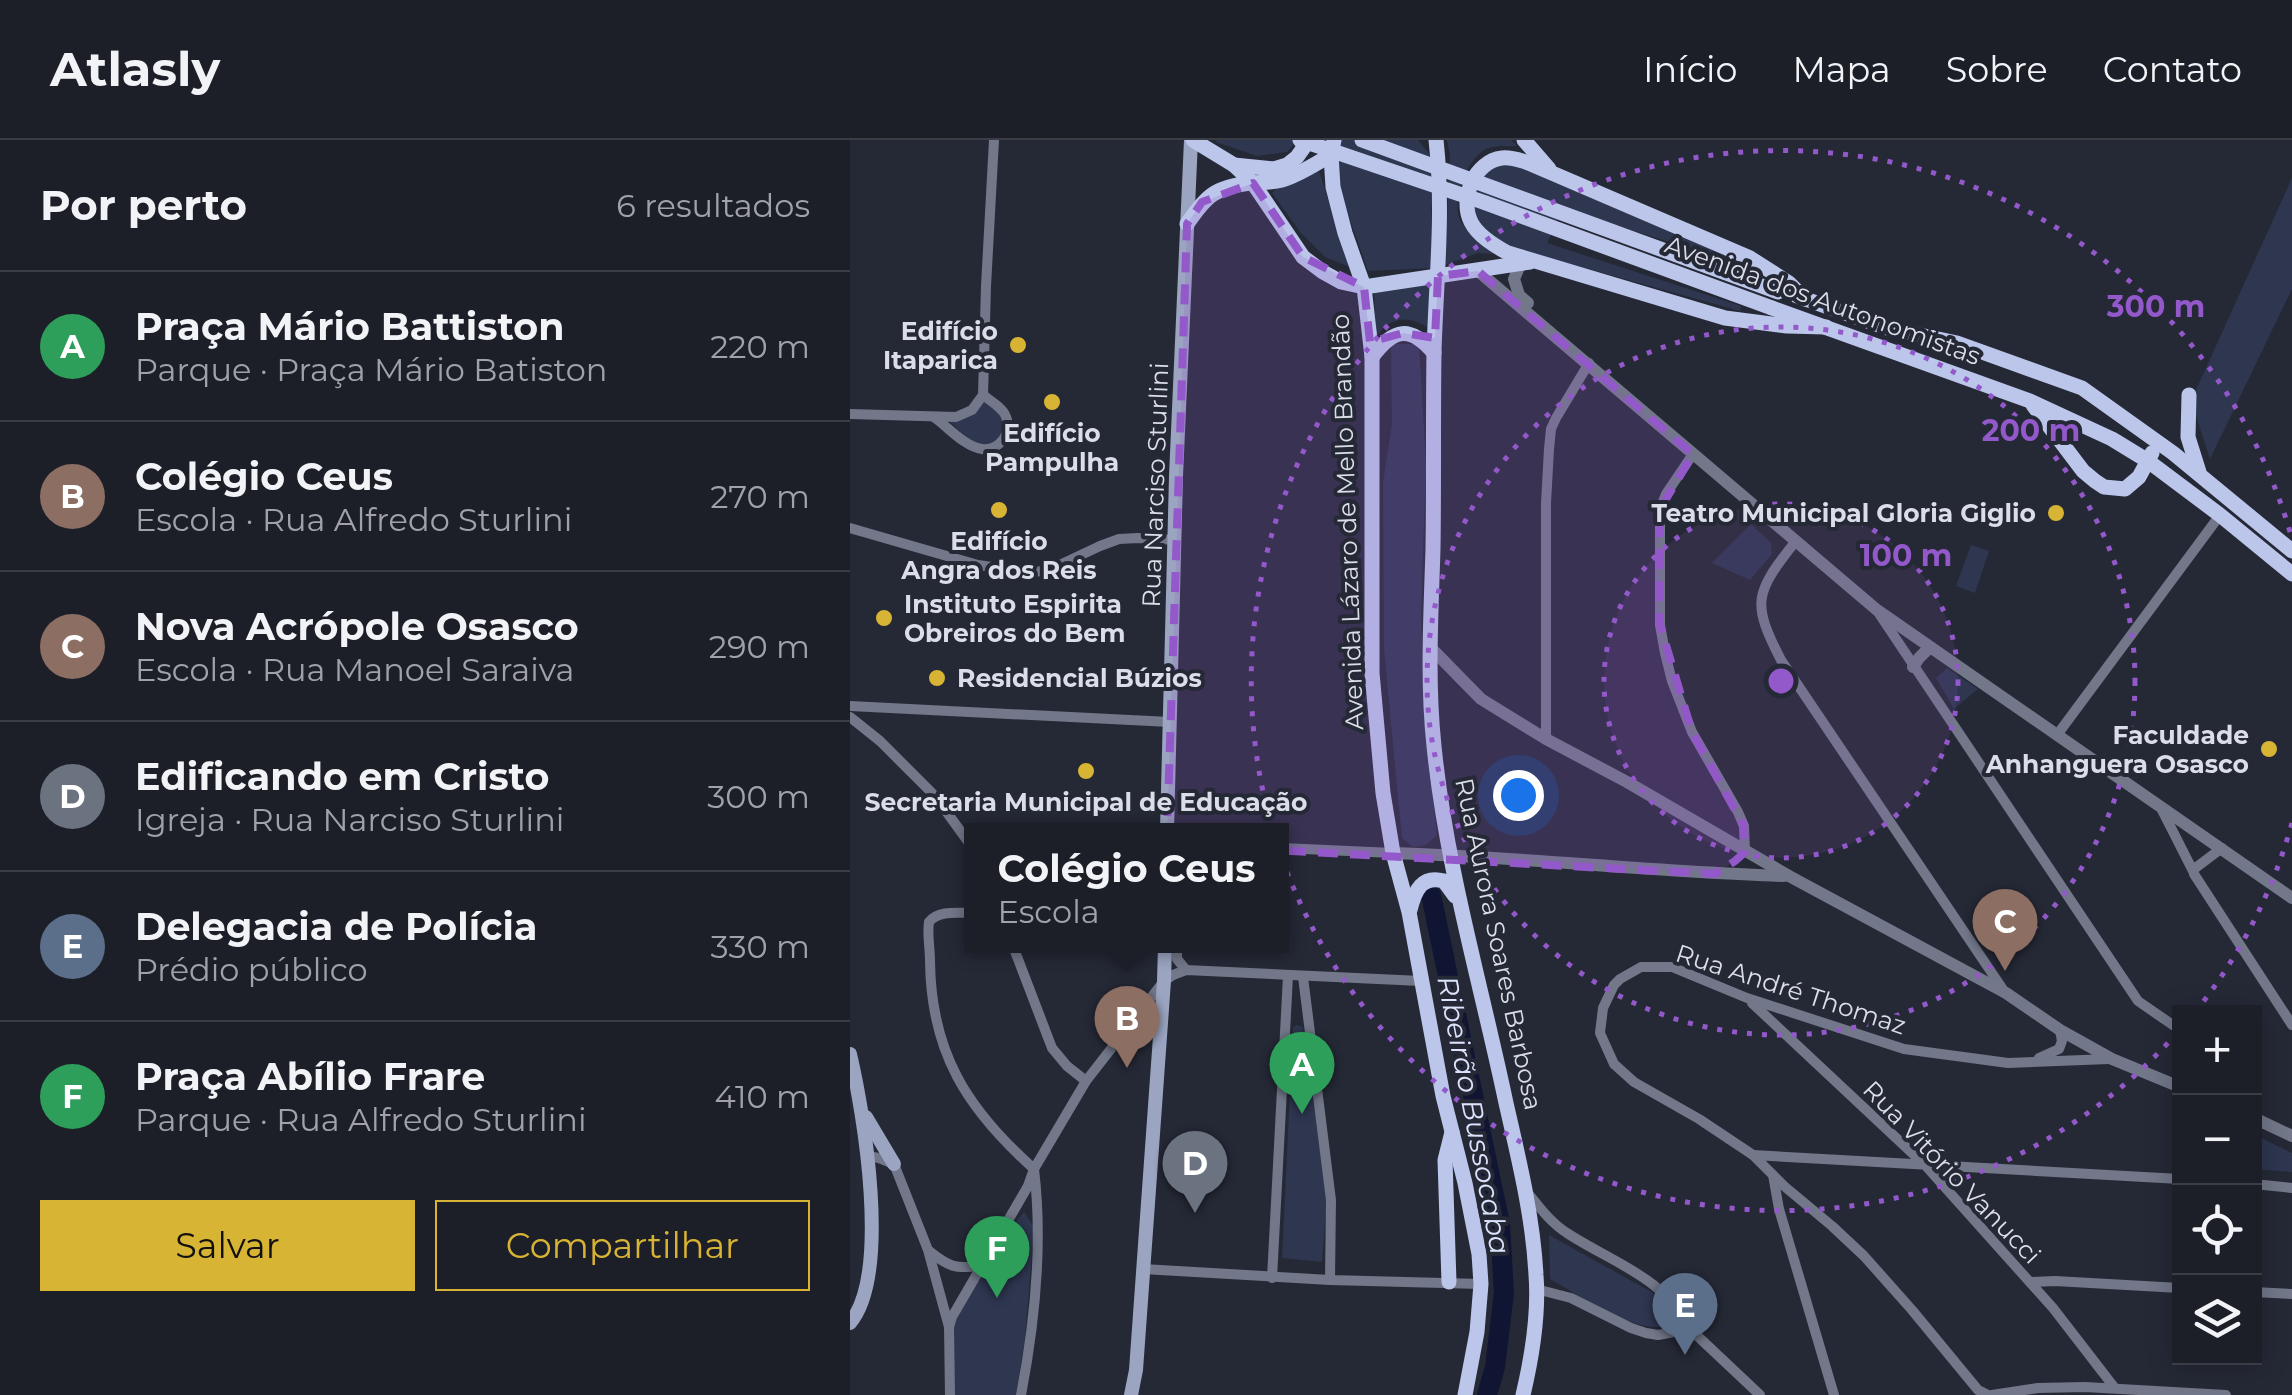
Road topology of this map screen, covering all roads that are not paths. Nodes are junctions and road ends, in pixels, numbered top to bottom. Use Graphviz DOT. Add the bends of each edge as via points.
graph roads {
  1 [pos="994,140"];
  2 [pos="1192,140"];
  3 [pos="1300,140"];
  4 [pos="1309,140"];
  5 [pos="1362,140"];
  6 [pos="1428,140"];
  7 [pos="1524,140"];
  8 [pos="1332,148"];
  9 [pos="1437,148"];
  10 [pos="1234,165"];
  11 [pos="1556,175"];
  12 [pos="1253,183"];
  13 [pos="1187,224"];
  14 [pos="1527,263"];
  15 [pos="1478,271"];
  16 [pos="1438,276"];
  17 [pos="1364,287"];
  18 [pos="1805,299"];
  19 [pos="1826,327"];
  20 [pos="1555,335"];
  21 [pos="1434,354"];
  22 [pos="1372,358"];
  23 [pos="1589,363"];
  24 [pos="2189,395"];
  25 [pos="984,396"];
  26 [pos="2030,402"];
  27 [pos="850,414"];
  28 [pos="934,417"];
  29 [pos="2158,442"];
  30 [pos="1693,454"];
  31 [pos="2148,461"];
  32 [pos="2200,476"];
  33 [pos="2220,515"];
  34 [pos="850,528"];
  35 [pos="1176,540"];
  36 [pos="1795,542"];
  37 [pos="2292,551"];
  38 [pos="2292,574"];
  39 [pos="1877,610"];
  40 [pos="1930,647"];
  41 [pos="1431,648"];
  42 [pos="1914,667"];
  43 [pos="850,706"];
  44 [pos="850,717"];
  45 [pos="1170,722"];
  46 [pos="2056,735"];
  47 [pos="1546,739"];
  48 [pos="2161,806"];
  49 [pos="1167,823"];
  50 [pos="964,836"];
  51 [pos="1289,848"];
  52 [pos="2222,848"];
  53 [pos="1745,852"];
  54 [pos="1393,853"];
  55 [pos="1449,855"];
  56 [pos="2193,871"];
  57 [pos="1715,874"];
  58 [pos="1788,876"];
  59 [pos="2292,898"];
  60 [pos="1460,904"];
  61 [pos="1409,912"];
  62 [pos="964,913"];
  63 [pos="1017,953"];
  64 [pos="1165,953"];
  65 [pos="1177,953"];
  66 [pos="1186,970"];
  67 [pos="1288,976"];
  68 [pos="1303,977"];
  69 [pos="1164,981"];
  70 [pos="1421,981"];
  71 [pos="2006,993"];
  72 [pos="1747,998"];
  73 [pos="1286,1020"];
  74 [pos="1308,1020"];
  75 [pos="2172,1024"];
  76 [pos="2292,1025"];
  77 [pos="2060,1030"];
  78 [pos="850,1054"];
  79 [pos="2112,1059"];
  80 [pos="2008,1063"];
  81 [pos="1086,1082"];
  82 [pos="2172,1084"];
  83 [pos="863,1112"];
  84 [pos="2262,1122"];
  85 [pos="1452,1132"];
  86 [pos="2292,1136"];
  87 [pos="1753,1156"];
  88 [pos="868,1163"];
  89 [pos="894,1164"];
  90 [pos="1924,1165"];
  91 [pos="1034,1169"];
  92 [pos="1773,1175"];
  93 [pos="2172,1179"];
  94 [pos="2262,1185"];
  95 [pos="1525,1188"];
  96 [pos="2292,1188"];
  97 [pos="928,1250"];
  98 [pos="980,1266"];
  99 [pos="1143,1268"];
  100 [pos="1272,1278"];
  101 [pos="1330,1280"];
  102 [pos="1449,1282"];
  103 [pos="2030,1282"];
  104 [pos="1481,1284"];
  105 [pos="2172,1287"];
  106 [pos="1536,1289"];
  107 [pos="2262,1292"];
  108 [pos="2292,1294"];
  109 [pos="850,1322"];
  110 [pos="949,1328"];
  111 [pos="1690,1329"];
  112 [pos="2114,1388"];
  113 [pos="950,1395"];
  114 [pos="1022,1395"];
  115 [pos="1131,1395"];
  116 [pos="1465,1395"];
  117 [pos="1523,1395"];
  118 [pos="1760,1395"];
  119 [pos="1834,1395"];
  120 [pos="1991,1395"];
  121 [pos="2226,1395"];
  1 -- 25 [label="street"];
  2 -- 10 [label="main road"];
  2 -- 13 [label="main road, Rua Narciso Sturlini"];
  3 -- 19 [label="main road, Avenida dos Autonomistas, bridge"];
  4 -- 10 [label="main road" via="1297,157 1274,170"];
  5 -- 18 [label="main road, Avenida dos Autonomistas, bridge"];
  6 -- 9 [label="main road"];
  7 -- 11 [label="main road"];
  8 -- 12 [label="main road" via="1290,178"];
  8 -- 17 [label="main road, Avenida Lázaro de Mello Brandão" via="1333,188"];
  9 -- 16 [label="main road, Rua Aurora Soares Barbosa"];
  10 -- 12 [label="main road"];
  11 -- 14 [label="main road" via="1500,158 1477,173 1468,192 1477,230"];
  11 -- 18 [label="main road" via="1750,258"];
  12 -- 13 [label="main road" via="1208,195"];
  12 -- 17 [label="main road" via="1303,257 1341,282"];
  13 -- 35 [label="main road, Rua Narciso Sturlini"];
  14 -- 15 [label="main road"];
  14 -- 19 [label="main road" via="1725,318"];
  14 -- 20 [label="street" via="1514,280"];
  15 -- 16 [label="main road"];
  15 -- 20 [label="street"];
  16 -- 17 [label="main road"];
  16 -- 21 [label="main road, Rua Aurora Soares Barbosa"];
  17 -- 22 [label="main road, Avenida Lázaro de Mello Brandão"];
  18 -- 29 [label="main road, Avenida dos Autonomistas" via="2082,388"];
  19 -- 26 [label="main road, Avenida dos Autonomistas"];
  20 -- 23 [label="street"];
  21 -- 22 [label="main road" via="1402,333"];
  21 -- 41 [label="main road, Rua Aurora Soares Barbosa"];
  22 -- 54 [label="main road, Avenida Lázaro de Mello Brandão" via="1372,674"];
  23 -- 30 [label="street"];
  23 -- 47 [label="street" via="1556,418 1548,449"];
  24 -- 32 [label="main road" via="2188,437"];
  25 -- 28 [label="street" via="965,414"];
  25 -- 28 [label="street" via="1007,419 1004,440 994,448 972,446"];
  26 -- 31 [label="main road, Avenida dos Autonomistas"];
  26 -- 31 [label="main road" via="2104,488 2125,488"];
  27 -- 28 [label="street"];
  29 -- 31 [label="main road"];
  29 -- 32 [label="main road, Avenida dos Autonomistas"];
  30 -- 36 [label="street"];
  30 -- 53 [label="street" via="1660,509 1660,626 1692,732 1744,826"];
  31 -- 33 [label="main road, Avenida dos Autonomistas"];
  32 -- 37 [label="main road, Avenida dos Autonomistas"];
  33 -- 38 [label="main road, Avenida dos Autonomistas"];
  33 -- 46 [label="street"];
  34 -- 35 [label="street" via="1026,572 1047,571 1119,540"];
  35 -- 45 [label="main road, Rua Narciso Sturlini"];
  36 -- 39 [label="street"];
  36 -- 71 [label="street" via="1760,600 1765,630"];
  39 -- 40 [label="street"];
  39 -- 42 [label="street"];
  40 -- 42 [label="street"];
  40 -- 46 [label="street"];
  41 -- 47 [label="street" via="1482,699"];
  41 -- 55 [label="main road, Rua Aurora Soares Barbosa" via="1434,746"];
  42 -- 75 [label="street" via="2138,1000"];
  43 -- 45 [label="street"];
  44 -- 50 [label="street" via="935,796"];
  45 -- 49 [label="main road, Rua Narciso Sturlini"];
  46 -- 48 [label="street"];
  47 -- 53 [label="street"];
  48 -- 52 [label="street"];
  48 -- 56 [label="street"];
  51 -- 54 [label="street"];
  52 -- 56 [label="street"];
  52 -- 59 [label="street"];
  53 -- 57 [label="street"];
  53 -- 58 [label="street"];
  54 -- 55 [label="street"];
  54 -- 61 [label="main road, Avenida Lázaro de Mello Brandão"];
  55 -- 57 [label="street"];
  55 -- 60 [label="main road, Rua Aurora Soares Barbosa"];
  56 -- 76 [label="street"];
  57 -- 58 [label="street"];
  58 -- 71 [label="street"];
  60 -- 61 [label="main road" via="1444,881 1432,878 1417,890"];
  60 -- 95 [label="main road, Rua Aurora Soares Barbosa"];
  61 -- 70 [label="main road, Avenida Lázaro de Mello Brandão"];
  62 -- 91 [label="street" via="929,922 939,1034 981,1117"];
  63 -- 81 [label="street" via="1052,1048"];
  64 -- 69 [label="main road"];
  65 -- 66 [label="street"];
  66 -- 67 [label="street"];
  66 -- 69 [label="street"];
  67 -- 68 [label="street"];
  67 -- 73 [label="street"];
  68 -- 70 [label="street"];
  68 -- 74 [label="street"];
  69 -- 81 [label="street"];
  69 -- 99 [label="main road"];
  70 -- 85 [label="main road, Avenida Lázaro de Mello Brandão"];
  71 -- 77 [label="street"];
  72 -- 80 [label="street, Rua André Thomaz" via="1927,1054"];
  72 -- 87 [label="street, Rua André Thomaz" via="1672,967 1641,967 1614,985 1600,1033 1614,1064 1634,1082"];
  72 -- 90 [label="street, Rua Vitório Vanucci"];
  73 -- 74 [label="street"];
  73 -- 100 [label="street"];
  74 -- 101 [label="street" via="1332,1200"];
  77 -- 79 [label="street"];
  77 -- 80 [label="street, Rua André Thomaz" via="2059,1049"];
  78 -- 83 [label="main road"];
  79 -- 80 [label="street, Rua André Thomaz"];
  79 -- 82 [label="street"];
  81 -- 91 [label="street"];
  83 -- 88 [label="main road"];
  83 -- 89 [label="main road"];
  84 -- 86 [label="street"];
  85 -- 102 [label="main road" via="1445,1160"];
  85 -- 104 [label="main road, Avenida Lázaro de Mello Brandão"];
  87 -- 90 [label="street"];
  87 -- 92 [label="street, Rua André Thomaz"];
  88 -- 89 [label="street"];
  88 -- 109 [label="main road" via="870,1268 862,1304"];
  89 -- 97 [label="street"];
  90 -- 93 [label="street"];
  90 -- 103 [label="street, Rua Vitório Vanucci"];
  91 -- 98 [label="street"];
  91 -- 114 [label="street" via="1038,1240"];
  92 -- 119 [label="street"];
  92 -- 120 [label="street, Rua André Thomaz" via="1864,1256 1978,1390"];
  94 -- 96 [label="street"];
  95 -- 106 [label="main road, Rua Aurora Soares Barbosa"];
  95 -- 111 [label="street" via="1564,1231 1662,1290"];
  97 -- 98 [label="street" via="956,1268"];
  97 -- 110 [label="street"];
  98 -- 110 [label="street"];
  99 -- 100 [label="street"];
  99 -- 115 [label="main road"];
  100 -- 101 [label="street"];
  101 -- 102 [label="street"];
  102 -- 104 [label="street"];
  103 -- 105 [label="street"];
  103 -- 112 [label="street, Rua Vitório Vanucci"];
  104 -- 116 [label="main road, Avenida Lázaro de Mello Brandão"];
  106 -- 111 [label="street" via="1646,1333"];
  106 -- 117 [label="main road, Rua Aurora Soares Barbosa"];
  107 -- 108 [label="street"];
  110 -- 113 [label="street"];
  111 -- 118 [label="street"];
  112 -- 120 [label="street"];
  112 -- 121 [label="street"];
}
